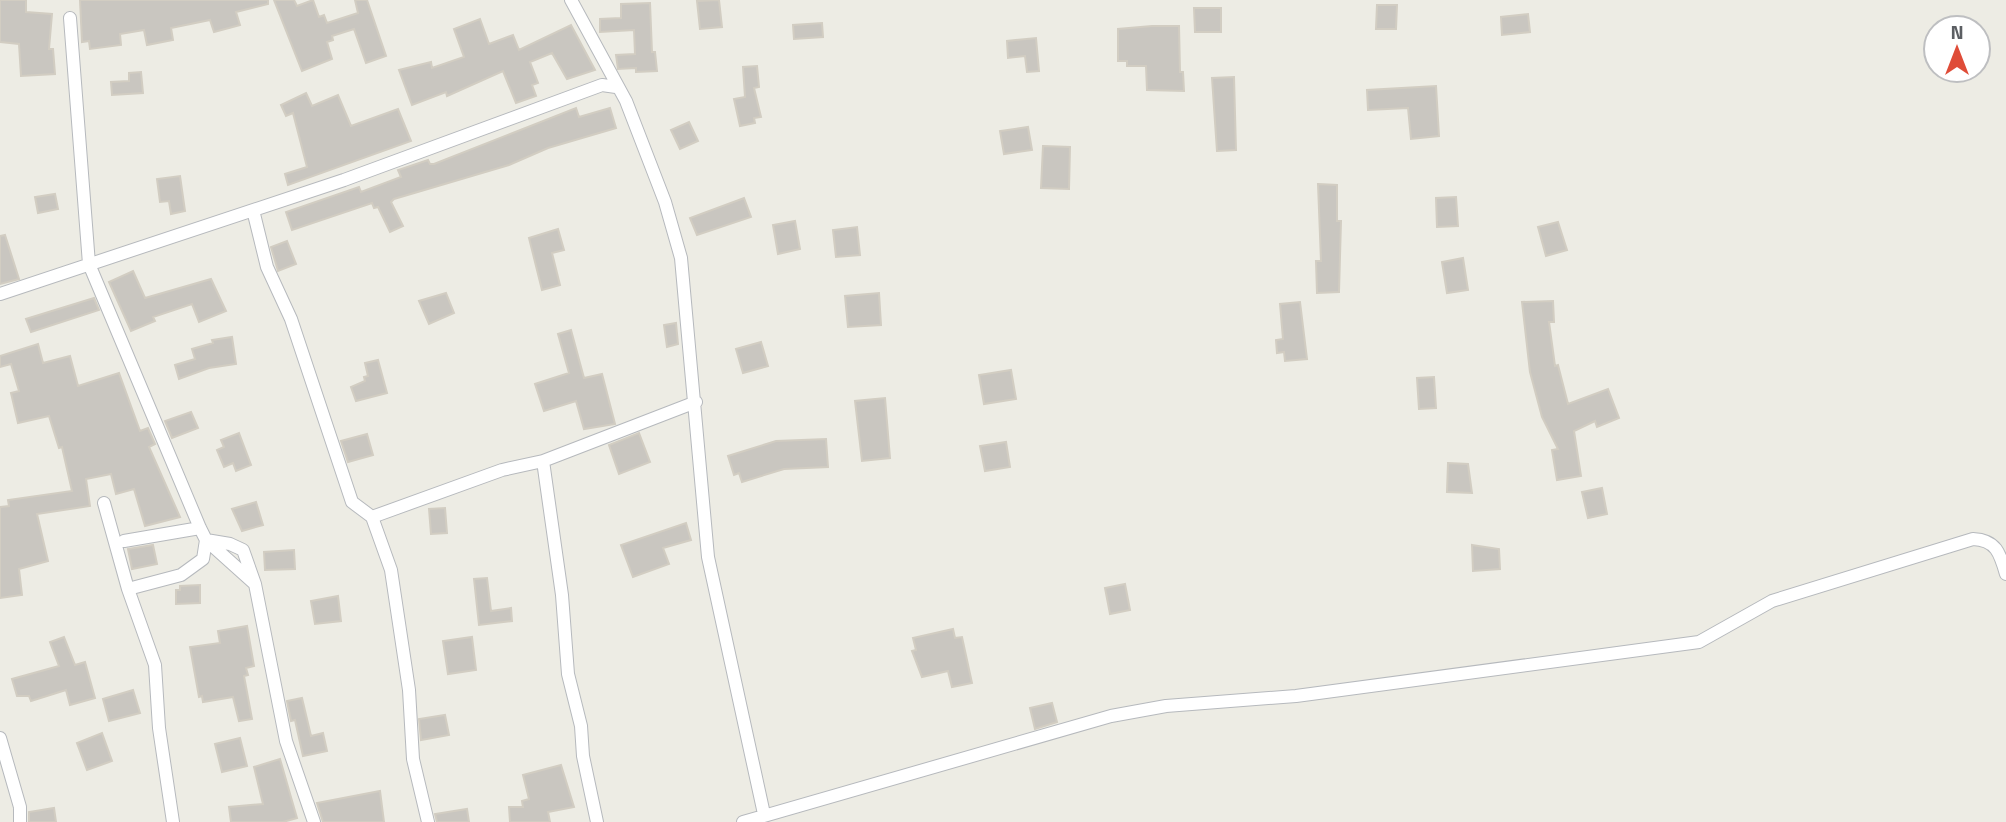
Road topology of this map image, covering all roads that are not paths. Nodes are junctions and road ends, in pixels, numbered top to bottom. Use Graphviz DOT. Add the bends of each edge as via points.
graph roads {
  1 [pos="571,0"];
  2 [pos="70,18"];
  3 [pos="616,87"];
  4 [pos="253,210"];
  5 [pos="89,264"];
  6 [pos="0,294"];
  7 [pos="696,402"];
  8 [pos="543,461"];
  9 [pos="104,503"];
  10 [pos="372,516"];
  11 [pos="203,534"];
  12 [pos="124,541"];
  13 [pos="2006,574"];
  14 [pos="128,589"];
  15 [pos="0,738"];
  16 [pos="764,814"];
  17 [pos="20,822"];
  18 [pos="173,822"];
  19 [pos="314,822"];
  20 [pos="428,822"];
  21 [pos="597,822"];
  22 [pos="743,822"];
  1 -- 3 [label="street"];
  2 -- 5 [label="street"];
  3 -- 4 [label="street" via="603,85"];
  3 -- 7 [label="street" via="665,202 681,258"];
  4 -- 5 [label="street"];
  4 -- 10 [label="street" via="267,267 291,319 352,502"];
  5 -- 6 [label="street"];
  5 -- 11 [label="street"];
  7 -- 8 [label="street"];
  7 -- 16 [label="street" via="708,557"];
  8 -- 10 [label="street" via="502,470"];
  8 -- 21 [label="street" via="568,674"];
  9 -- 14 [label="street"];
  10 -- 20 [label="street" via="391,570 409,690 413,759"];
  11 -- 12 [label="street"];
  11 -- 14 [label="street" via="203,559 181,575"];
  11 -- 19 [label="street" via="255,584 286,741"];
  13 -- 16 [label="street" via="1995,545 1973,539 1772,601 1699,642 1111,716"];
  14 -- 18 [label="street" via="155,665"];
  15 -- 17 [label="street"];
  16 -- 22 [label="street"];
}
